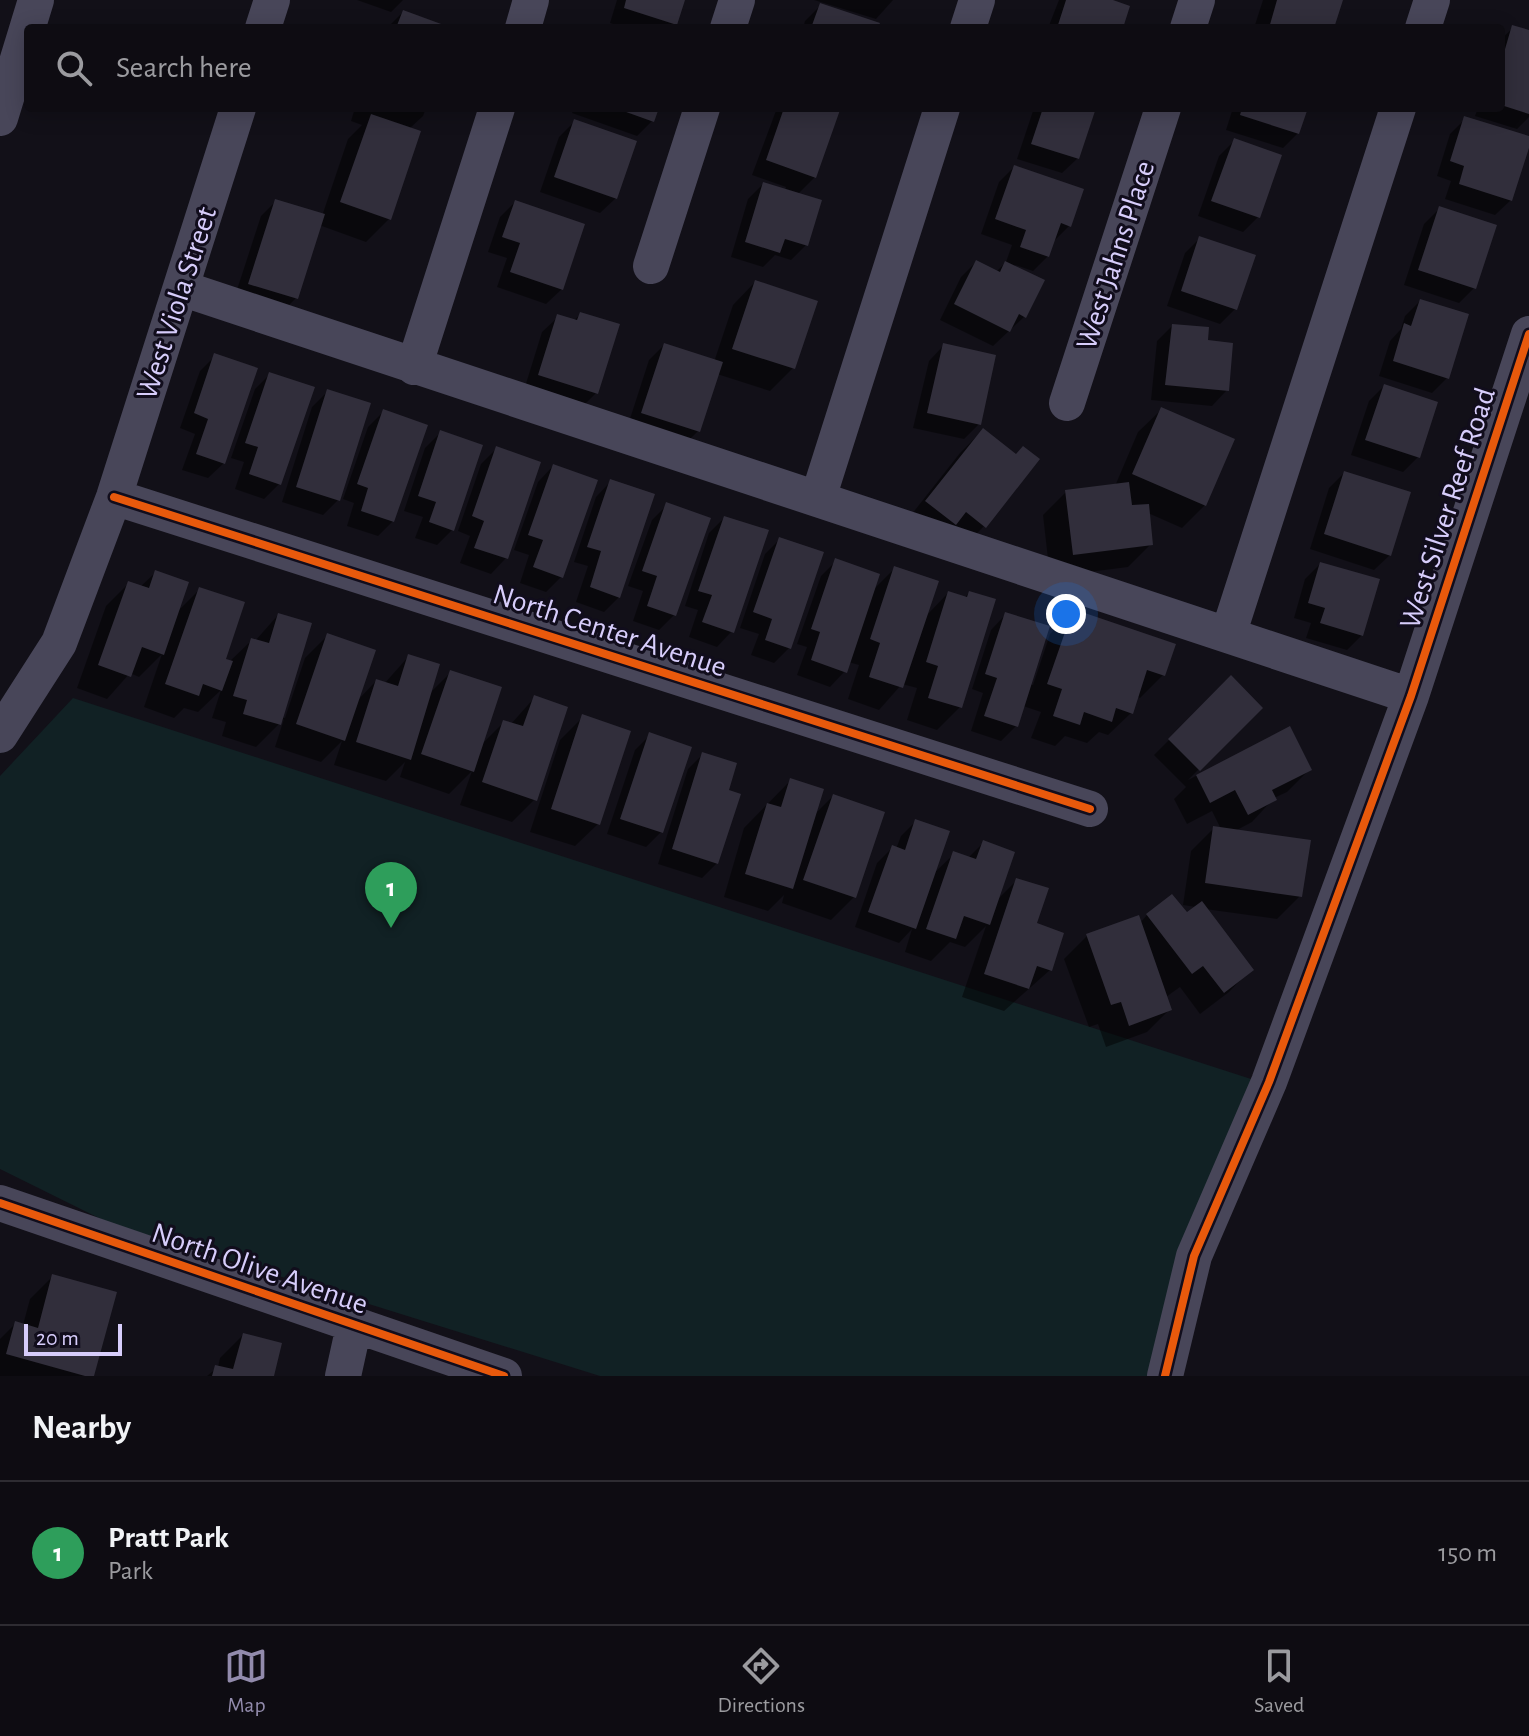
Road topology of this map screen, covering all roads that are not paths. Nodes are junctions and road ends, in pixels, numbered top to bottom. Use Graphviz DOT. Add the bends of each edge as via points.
graph roads {
  1 [pos="36,0"];
  2 [pos="272,0"];
  3 [pos="531,0"];
  4 [pos="737,0"];
  5 [pos="977,0"];
  6 [pos="1197,0"];
  7 [pos="1432,0"];
  8 [pos="29,24"];
  9 [pos="264,24"];
  10 [pos="524,24"];
  11 [pos="729,24"];
  12 [pos="969,24"];
  13 [pos="1189,24"];
  14 [pos="1424,24"];
  15 [pos="24,39"];
  16 [pos="237,112"];
  17 [pos="496,112"];
  18 [pos="701,112"];
  19 [pos="941,112"];
  20 [pos="1162,112"];
  21 [pos="1397,112"];
  22 [pos="0,118"];
  23 [pos="651,266"];
  24 [pos="181,288"];
  25 [pos="1529,334"];
  26 [pos="414,367"];
  27 [pos="1067,403"];
  28 [pos="114,497"];
  29 [pos="818,498"];
  30 [pos="1228,635"];
  31 [pos="1411,696"];
  32 [pos="0,735"];
  33 [pos="1090,809"];
  34 [pos="0,1203"];
  35 [pos="354,1326"];
  36 [pos="343,1376"];
  37 [pos="504,1376"];
  38 [pos="1165,1376"];
  1 -- 8 [label="street"];
  2 -- 9 [label="street"];
  3 -- 10 [label="street"];
  4 -- 11 [label="street"];
  5 -- 12 [label="street"];
  6 -- 13 [label="street"];
  7 -- 14 [label="street"];
  15 -- 22 [label="street"];
  16 -- 24 [label="street, West Viola Street"];
  17 -- 26 [label="street"];
  18 -- 23 [label="street"];
  19 -- 29 [label="street"];
  20 -- 27 [label="street, West Jahns Place"];
  21 -- 30 [label="street"];
  24 -- 26 [label="street"];
  24 -- 28 [label="street, West Viola Street"];
  25 -- 31 [label="street, West Silver Reef Road"];
  26 -- 29 [label="street"];
  28 -- 32 [label="street, West Viola Street" via="59,643"];
  28 -- 33 [label="street, North Center Avenue"];
  29 -- 30 [label="street"];
  30 -- 31 [label="street"];
  31 -- 38 [label="street, West Silver Reef Road" via="1269,1082 1194,1256"];
  34 -- 35 [label="street, North Olive Avenue"];
  35 -- 36 [label="street"];
  35 -- 37 [label="street, North Olive Avenue"];
}
